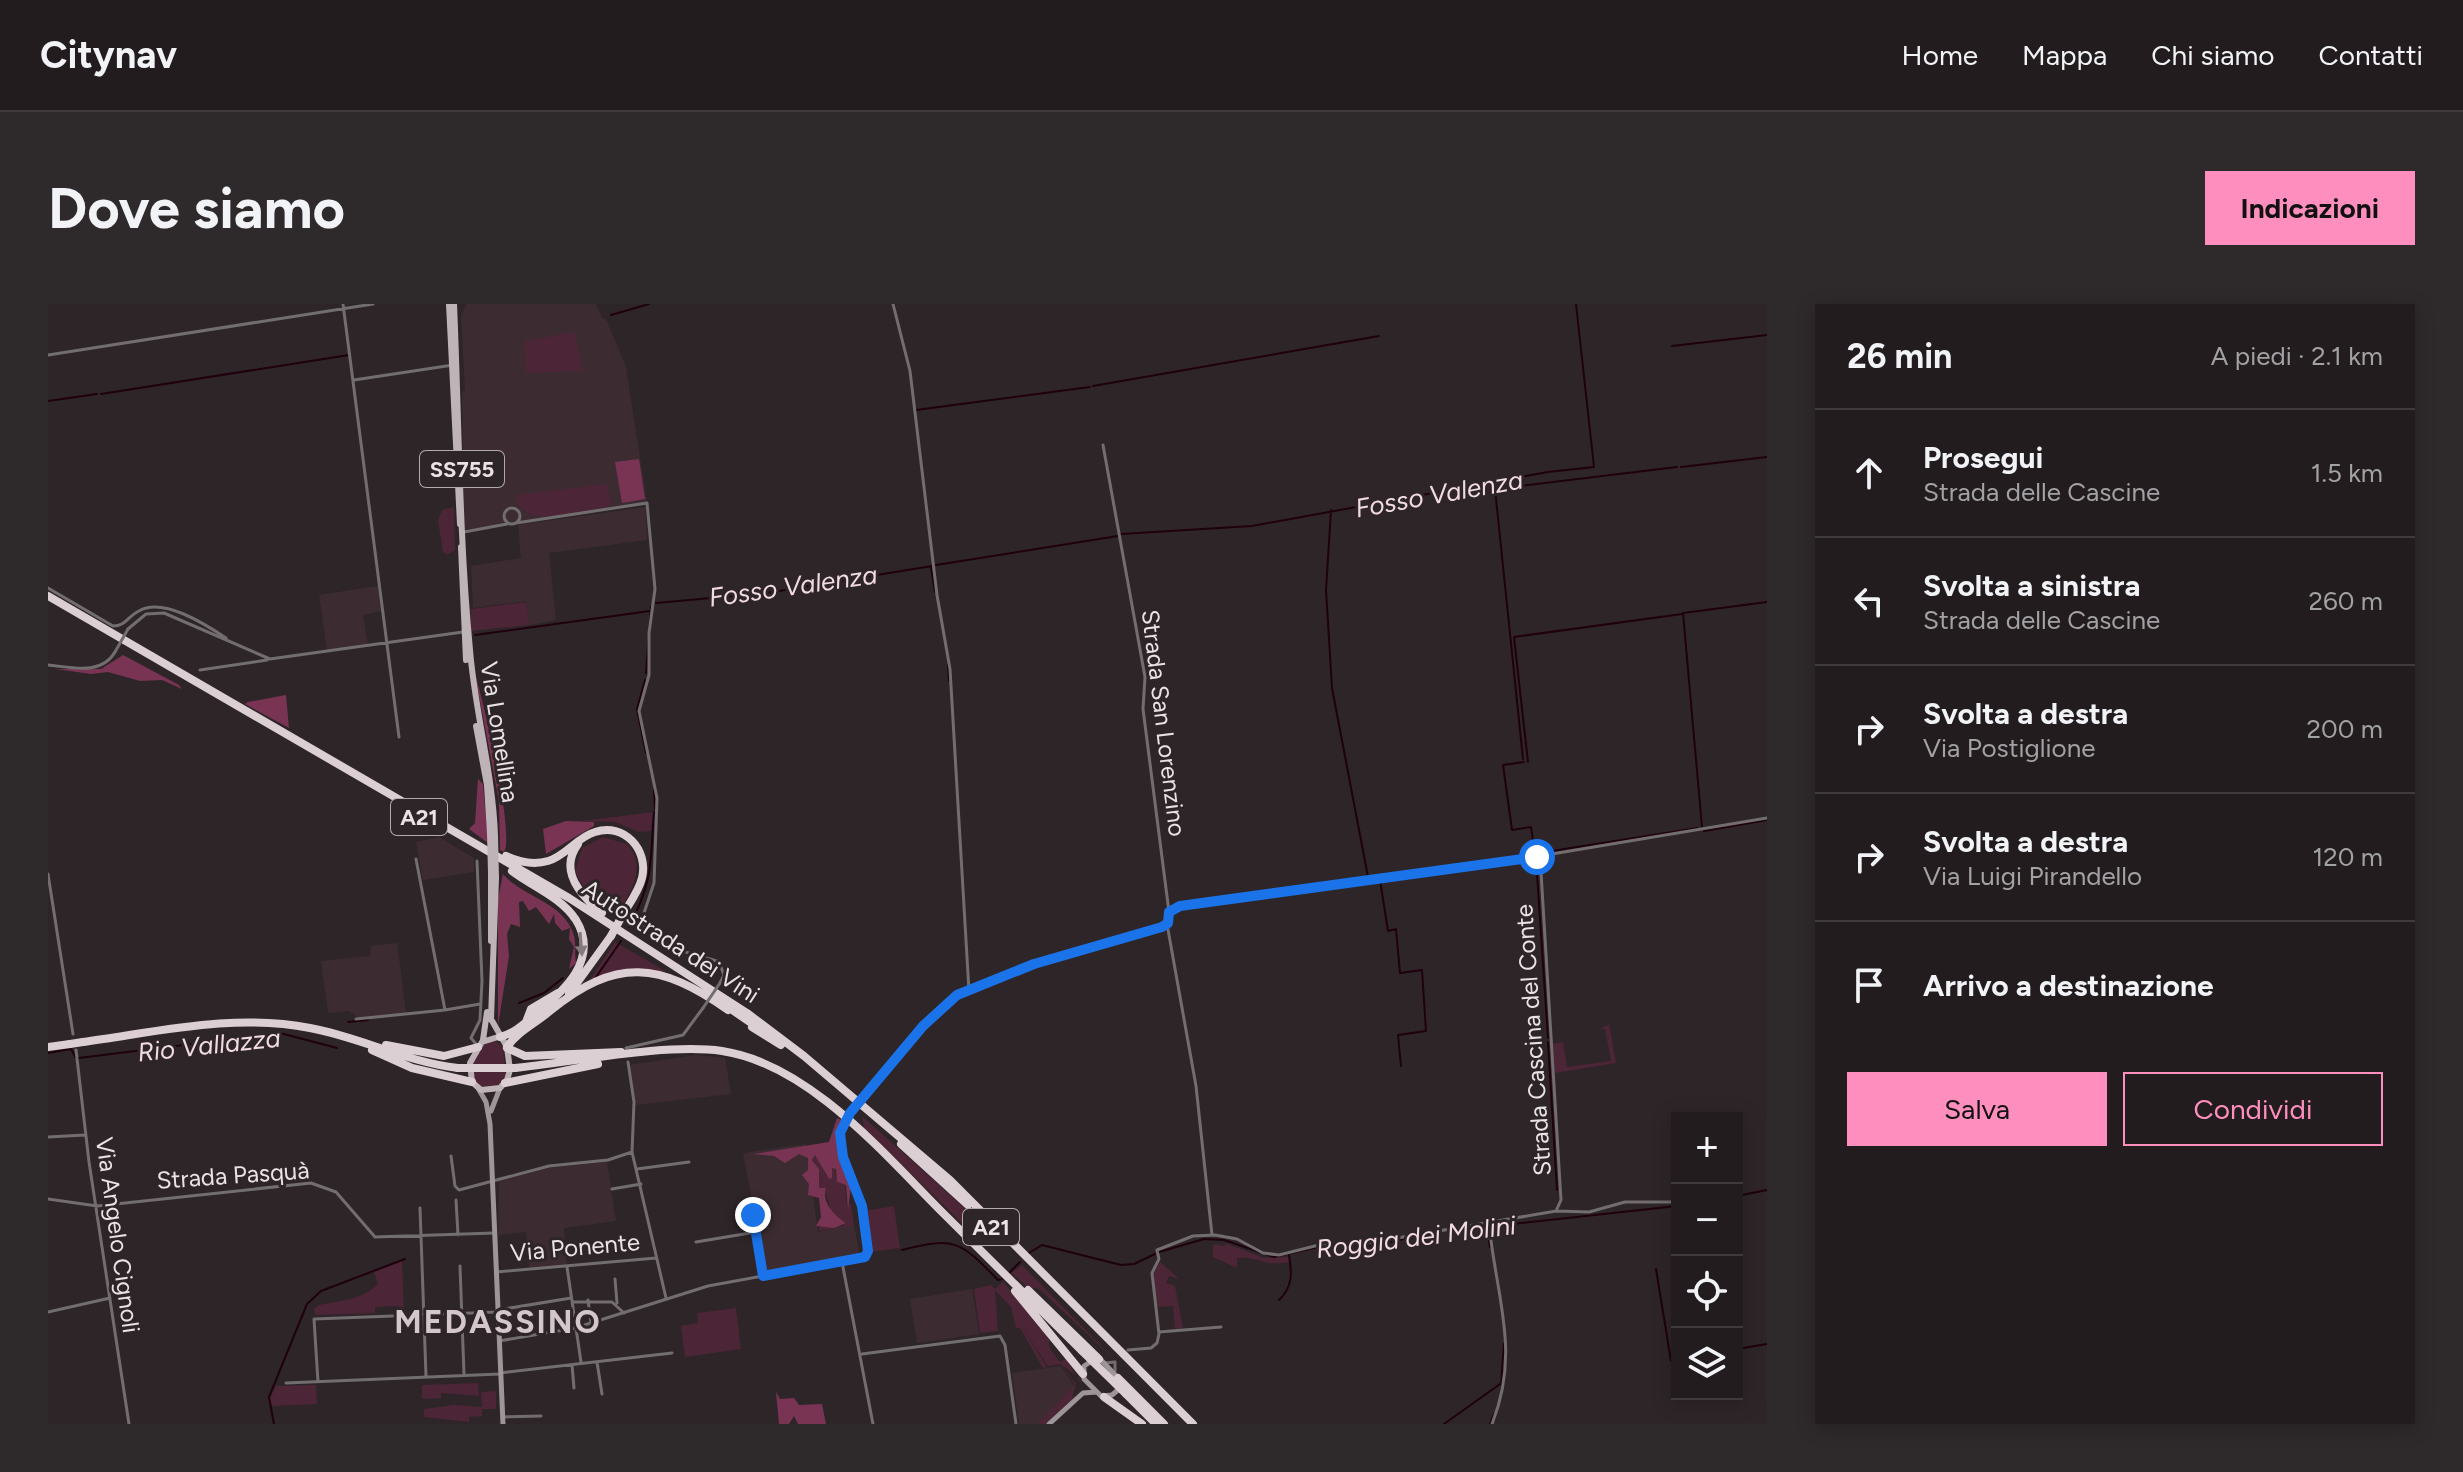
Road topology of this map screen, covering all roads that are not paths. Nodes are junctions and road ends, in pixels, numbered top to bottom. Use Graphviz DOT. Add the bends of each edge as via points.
graph roads {
  1 [pos="373,304"];
  2 [pos="452,304"];
  3 [pos="893,304"];
  4 [pos="343,306"];
  5 [pos="48,355"];
  6 [pos="453,365"];
  7 [pos="354,380"];
  8 [pos="1103,445"];
  9 [pos="519,512"];
  10 [pos="536,519"];
  11 [pos="513,523"];
  12 [pos="464,532"];
  13 [pos="48,588"];
  14 [pos="48,596"];
  15 [pos="48,603"];
  16 [pos="465,633"];
  17 [pos="233,642"];
  18 [pos="388,643"];
  19 [pos="270,659"];
  20 [pos="48,665"];
  21 [pos="200,670"];
  22 [pos="399,737"];
  23 [pos="1767,818"];
  24 [pos="586,836"];
  25 [pos="464,837"];
  26 [pos="1540,856"];
  27 [pos="416,859"];
  28 [pos="477,861"];
  29 [pos="512,871"];
  30 [pos="48,874"];
  31 [pos="493,876"];
  32 [pos="1169,912"];
  33 [pos="1167,924"];
  34 [pos="668,959"];
  35 [pos="578,983"];
  36 [pos="969,991"];
  37 [pos="564,995"];
  38 [pos="555,999"];
  39 [pos="480,1004"];
  40 [pos="445,1010"];
  41 [pos="356,1019"];
  42 [pos="526,1022"];
  43 [pos="520,1033"];
  44 [pos="73,1034"];
  45 [pos="499,1037"];
  46 [pos="357,1040"];
  47 [pos="76,1045"];
  48 [pos="480,1045"];
  49 [pos="782,1045"];
  50 [pos="48,1047"];
  51 [pos="507,1047"];
  52 [pos="626,1048"];
  53 [pos="521,1055"];
  54 [pos="632,1057"];
  55 [pos="475,1085"];
  56 [pos="502,1086"];
  57 [pos="490,1124"];
  58 [pos="85,1135"];
  59 [pos="48,1137"];
  60 [pos="632,1152"];
  61 [pos="451,1156"];
  62 [pos="689,1162"];
  63 [pos="637,1169"];
  64 [pos="492,1182"];
  65 [pos="641,1184"];
  66 [pos="612,1189"];
  67 [pos="48,1199"];
  68 [pos="456,1200"];
  69 [pos="1671,1202"];
  70 [pos="97,1206"];
  71 [pos="420,1208"];
  72 [pos="1556,1211"];
  73 [pos="753,1214"];
  74 [pos="1489,1225"];
  75 [pos="756,1232"];
  76 [pos="494,1233"];
  77 [pos="458,1235"];
  78 [pos="1212,1235"];
  79 [pos="421,1237"];
  80 [pos="696,1242"];
  81 [pos="657,1257"];
  82 [pos="842,1262"];
  83 [pos="460,1266"];
  84 [pos="567,1267"];
  85 [pos="496,1272"];
  86 [pos="1004,1274"];
  87 [pos="763,1276"];
  88 [pos="615,1279"];
  89 [pos="110,1298"];
  90 [pos="666,1298"];
  91 [pos="571,1300"];
  92 [pos="588,1300"];
  93 [pos="618,1306"];
  94 [pos="498,1311"];
  95 [pos="48,1312"];
  96 [pos="462,1313"];
  97 [pos="624,1313"];
  98 [pos="424,1315"];
  99 [pos="591,1323"];
  100 [pos="1221,1327"];
  101 [pos="575,1328"];
  102 [pos="1159,1332"];
  103 [pos="499,1341"];
  104 [pos="1128,1350"];
  105 [pos="672,1353"];
  106 [pos="862,1354"];
  107 [pos="1102,1361"];
  108 [pos="597,1362"];
  109 [pos="582,1363"];
  110 [pos="572,1365"];
  111 [pos="500,1373"];
  112 [pos="464,1376"];
  113 [pos="1084,1376"];
  114 [pos="1116,1376"];
  115 [pos="426,1377"];
  116 [pos="318,1382"];
  117 [pos="286,1383"];
  118 [pos="574,1388"];
  119 [pos="1083,1393"];
  120 [pos="602,1394"];
  121 [pos="1101,1395"];
  122 [pos="541,1416"];
  123 [pos="502,1421"];
  124 [pos="129,1424"];
  125 [pos="873,1424"];
  126 [pos="1016,1424"];
  127 [pos="1049,1424"];
  128 [pos="1142,1424"];
  129 [pos="1156,1424"];
  130 [pos="1164,1424"];
  131 [pos="1185,1424"];
  132 [pos="1193,1424"];
  133 [pos="1492,1424"];
  1 -- 4 [label="street"];
  2 -- 6 [label="main road, SS755"];
  2 -- 12 [label="main road, SS755"];
  3 -- 36 [label="street" via="910,371 950,669"];
  4 -- 5 [label="street"];
  4 -- 7 [label="street"];
  6 -- 7 [label="street"];
  6 -- 16 [label="main road, SS755"];
  7 -- 18 [label="street"];
  8 -- 32 [label="street, Strada San Lorenzino" via="1145,677 1143,709"];
  9 -- 10 [label="street"];
  9 -- 11 [label="street"];
  9 -- 11 [label="street" via="505,511 504,518"];
  10 -- 11 [label="street"];
  10 -- 52 [label="street, bridge" via="647,503 655,589 649,675 639,711 657,798 654,883 641,922 672,947 719,962 724,975 683,1035"];
  11 -- 12 [label="street"];
  12 -- 16 [label="main road, SS755"];
  13 -- 17 [label="street" via="113,626 144,608 160,606"];
  14 -- 25 [label="highway, Autostrada dei Vini / A21"];
  15 -- 29 [label="highway, Autostrada dei Vini / A21"];
  16 -- 18 [label="street"];
  16 -- 31 [label="main road, Via Lomellina, bridge" via="492,786"];
  17 -- 19 [label="street"];
  17 -- 20 [label="street, bridge" via="164,613 146,614 128,629 107,663 95,668"];
  18 -- 19 [label="street"];
  18 -- 22 [label="street"];
  19 -- 21 [label="street"];
  23 -- 26 [label="street"];
  24 -- 25 [label="highway" via="554,859 536,863"];
  24 -- 34 [label="highway" via="571,862 582,895"];
  24 -- 35 [label="highway, bridge" via="615,831 638,847 642,877"];
  25 -- 34 [label="highway, Autostrada dei Vini / A21"];
  26 -- 32 [label="street" via="1180,906"];
  26 -- 72 [label="street, Strada Cascina del Conte" via="1561,1200"];
  27 -- 40 [label="street"];
  28 -- 39 [label="street"];
  29 -- 37 [label="highway, one-way" via="557,900 578,925 583,956"];
  29 -- 49 [label="highway, Autostrada dei Vini / A21" via="657,957"];
  30 -- 44 [label="street"];
  31 -- 45 [label="main road" via="491,1014"];
  31 -- 48 [label="main road" via="487,1025"];
  32 -- 33 [label="street, Strada San Lorenzino"];
  33 -- 36 [label="street" via="1034,964"];
  33 -- 78 [label="street" via="1196,1086"];
  34 -- 132 [label="highway, Autostrada dei Vini / A21" via="804,1056 924,1156"];
  35 -- 37 [label="highway"];
  35 -- 38 [label="highway"];
  36 -- 82 [label="street, bridge" via="942,1005 843,1124 840,1146 862,1206 868,1251 865,1257"];
  37 -- 38 [label="highway"];
  37 -- 42 [label="highway" via="535,1005"];
  37 -- 43 [label="highway"];
  37 -- 49 [label="highway" via="608,976 651,971 688,983"];
  38 -- 42 [label="highway"];
  39 -- 40 [label="street"];
  39 -- 48 [label="street" via="480,1020 471,1036"];
  40 -- 41 [label="street"];
  42 -- 45 [label="highway"];
  43 -- 51 [label="highway"];
  43 -- 53 [label="highway" via="514,1044"];
  45 -- 48 [label="main road"];
  45 -- 51 [label="main road"];
  46 -- 47 [label="highway" via="309,1027 257,1022"];
  46 -- 48 [label="highway" via="444,1056"];
  46 -- 54 [label="highway, bridge" via="458,1068"];
  46 -- 55 [label="highway" via="404,1065"];
  47 -- 50 [label="highway"];
  47 -- 58 [label="street, Via Angelo Cignoli"];
  48 -- 55 [label="main road" via="470,1068"];
  49 -- 131 [label="highway, Autostrada dei Vini / A21" via="941,1179"];
  51 -- 53 [label="highway"];
  51 -- 56 [label="main road" via="510,1070"];
  53 -- 54 [label="highway" via="607,1052"];
  54 -- 56 [label="highway"];
  54 -- 60 [label="street"];
  54 -- 86 [label="highway" via="723,1051 789,1075 882,1152"];
  55 -- 56 [label="main road" via="485,1090"];
  55 -- 57 [label="main road" via="486,1102"];
  56 -- 57 [label="main road"];
  57 -- 64 [label="main road"];
  58 -- 59 [label="street"];
  58 -- 70 [label="street, Via Angelo Cignoli"];
  60 -- 63 [label="street"];
  60 -- 64 [label="street"];
  61 -- 64 [label="street" via="457,1189"];
  62 -- 63 [label="street"];
  63 -- 65 [label="street"];
  64 -- 76 [label="main road"];
  65 -- 66 [label="street"];
  65 -- 81 [label="street"];
  67 -- 70 [label="street, Strada Pasquà"];
  68 -- 77 [label="street"];
  69 -- 72 [label="street"];
  70 -- 79 [label="street, Strada Pasquà" via="311,1183 336,1192 375,1237"];
  70 -- 89 [label="street, Via Angelo Cignoli"];
  71 -- 79 [label="street"];
  72 -- 74 [label="street"];
  73 -- 75 [label="street"];
  74 -- 78 [label="street" via="1319,1245 1274,1256 1237,1239"];
  74 -- 133 [label="street" via="1508,1334 1502,1396"];
  75 -- 80 [label="street"];
  75 -- 87 [label="street"];
  76 -- 77 [label="street, Strada Pasquà"];
  76 -- 85 [label="main road"];
  77 -- 79 [label="street, Strada Pasquà"];
  78 -- 102 [label="street" via="1193,1236 1157,1250 1152,1273"];
  79 -- 98 [label="street"];
  81 -- 84 [label="street, Via Ponente"];
  81 -- 90 [label="street"];
  82 -- 87 [label="street"];
  82 -- 106 [label="street"];
  83 -- 96 [label="street"];
  84 -- 85 [label="street, Via Ponente"];
  84 -- 91 [label="street"];
  85 -- 94 [label="main road"];
  86 -- 107 [label="highway"];
  86 -- 113 [label="highway"];
  86 -- 129 [label="highway, bridge"];
  87 -- 90 [label="street"];
  88 -- 93 [label="street"];
  89 -- 95 [label="street"];
  89 -- 124 [label="street, Via Angelo Cignoli"];
  90 -- 97 [label="street"];
  91 -- 92 [label="street"];
  91 -- 94 [label="street"];
  91 -- 101 [label="street"];
  92 -- 93 [label="street"];
  92 -- 99 [label="street"];
  93 -- 97 [label="street"];
  94 -- 96 [label="street"];
  94 -- 103 [label="main road"];
  96 -- 98 [label="street"];
  96 -- 112 [label="street"];
  97 -- 99 [label="street"];
  98 -- 115 [label="street"];
  98 -- 116 [label="street" via="314,1319"];
  99 -- 101 [label="street"];
  100 -- 102 [label="street"];
  101 -- 103 [label="street"];
  101 -- 109 [label="street"];
  102 -- 104 [label="street" via="1155,1346"];
  103 -- 111 [label="main road"];
  105 -- 108 [label="street"];
  106 -- 125 [label="street"];
  106 -- 126 [label="street" via="1000,1336"];
  107 -- 113 [label="main road" via="1087,1363"];
  107 -- 114 [label="main road"];
  108 -- 109 [label="street"];
  108 -- 120 [label="street"];
  109 -- 110 [label="street"];
  110 -- 111 [label="street"];
  110 -- 118 [label="street"];
  111 -- 112 [label="street"];
  111 -- 123 [label="main road"];
  112 -- 115 [label="street"];
  113 -- 119 [label="main road"];
  113 -- 121 [label="main road"];
  114 -- 121 [label="main road" via="1115,1393"];
  114 -- 130 [label="highway"];
  115 -- 116 [label="street"];
  116 -- 117 [label="street"];
  119 -- 121 [label="main road"];
  119 -- 127 [label="main road"];
  121 -- 128 [label="highway"];
  122 -- 123 [label="street"];
}
